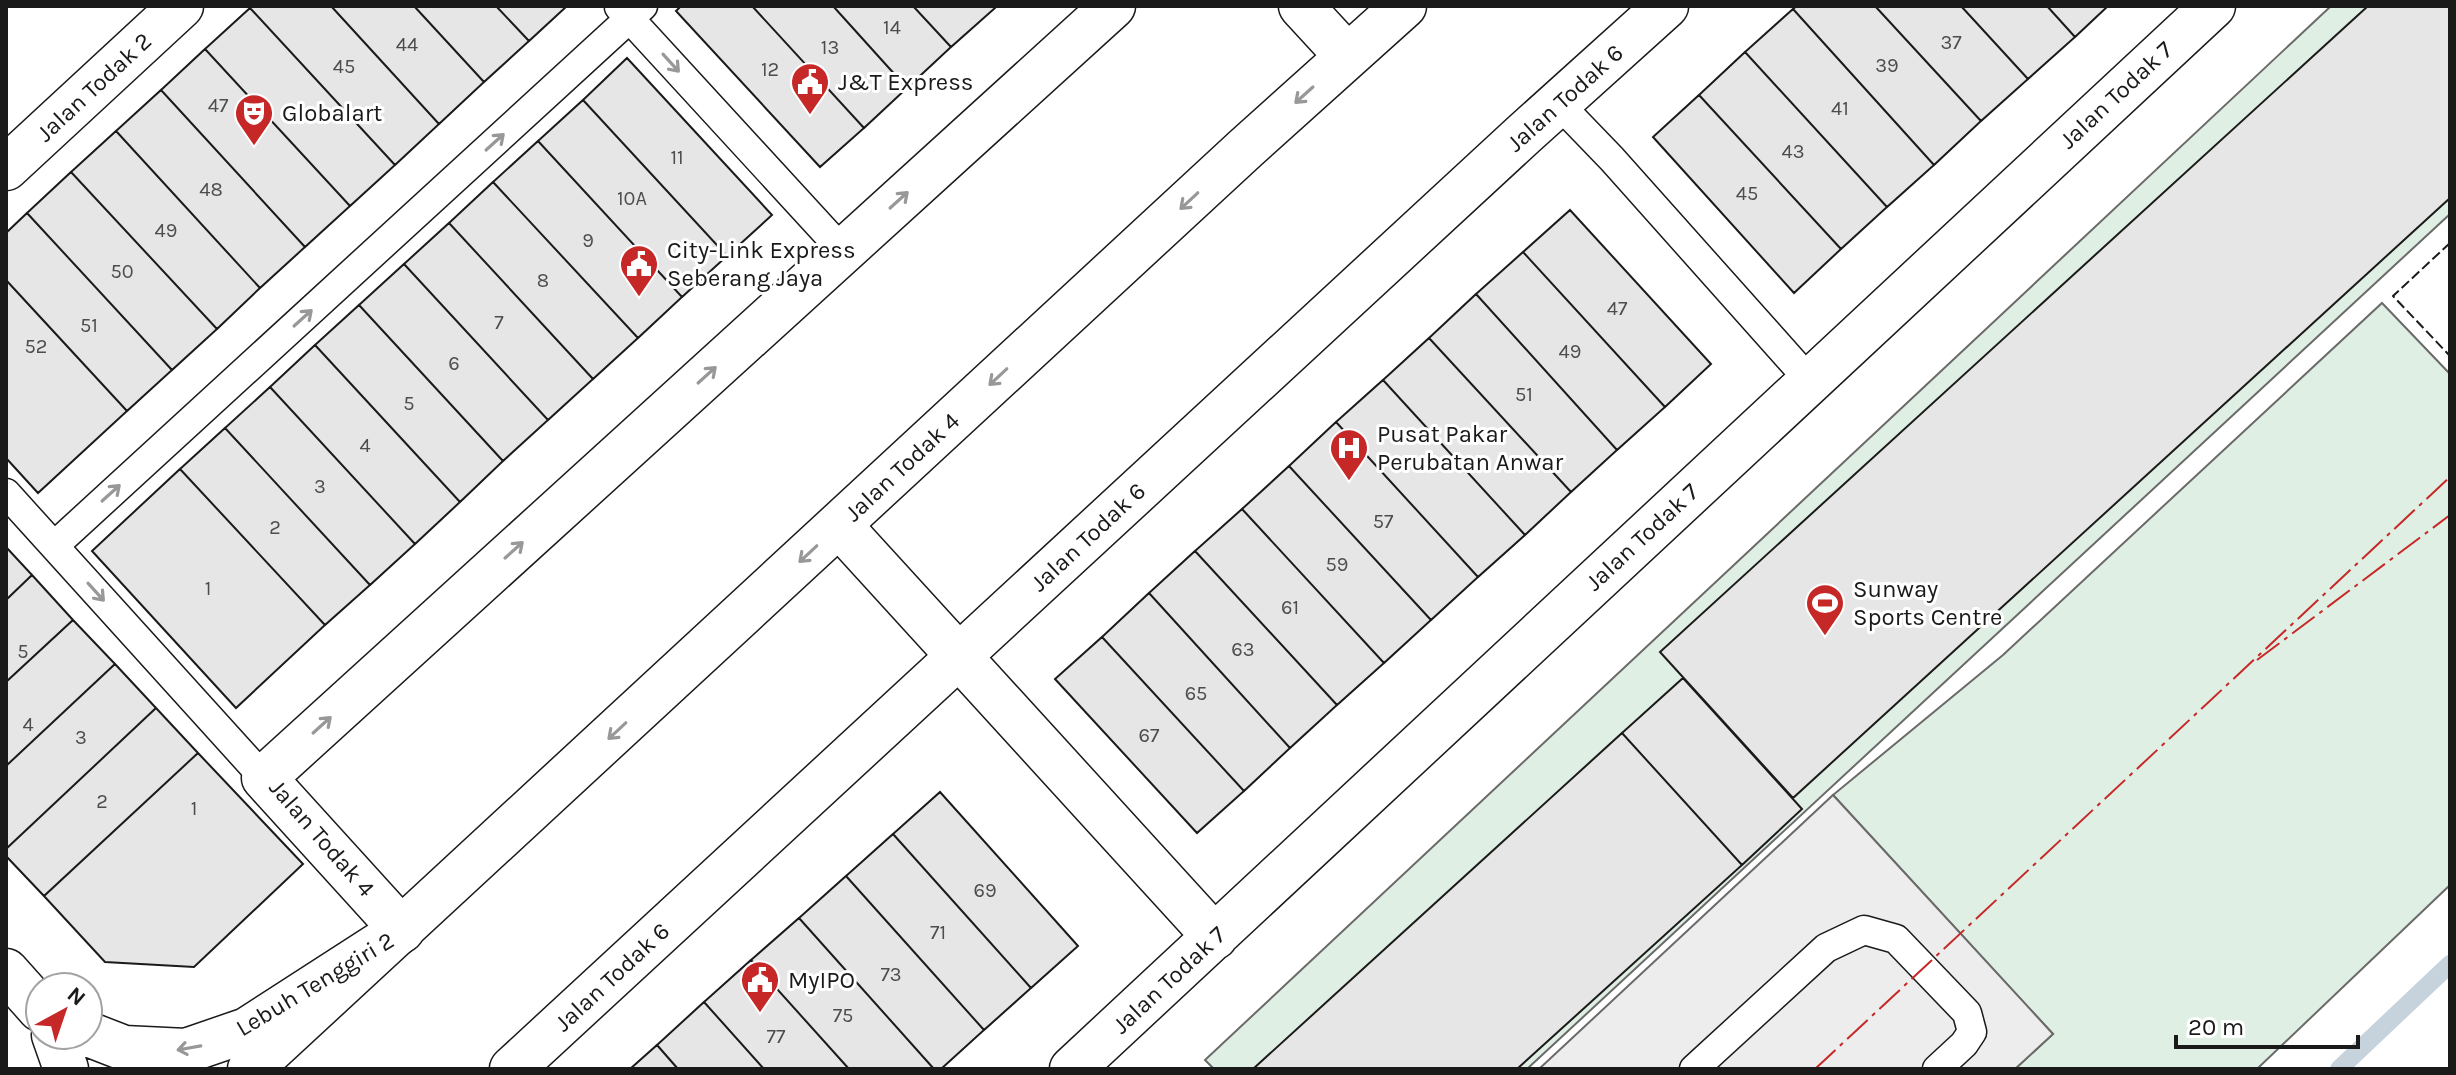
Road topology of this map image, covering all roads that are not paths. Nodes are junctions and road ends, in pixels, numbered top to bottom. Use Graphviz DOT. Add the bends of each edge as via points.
graph roads {
  1 [pos="181,6"];
  2 [pos="1113,6"];
  3 [pos="1301,6"];
  4 [pos="1404,6"];
  5 [pos="1666,6"];
  6 [pos="2213,6"];
  7 [pos="631,10"];
  8 [pos="1347,56"];
  9 [pos="1558,103"];
  10 [pos="6,168"];
  11 [pos="843,251"];
  12 [pos="1810,381"];
  13 [pos="6,493"];
  14 [pos="839,525"];
  15 [pos="54,546"];
  16 [pos="960,657"];
  17 [pos="264,778"];
  18 [pos="402,930"];
  19 [pos="1215,937"];
  20 [pos="6,971"];
  21 [pos="24,991"];
  22 [pos="104,1040"];
  23 [pos="1085,1065"];
  24 [pos="250,1069"];
  25 [pos="512,1069"];
  26 [pos="1694,1069"];
  27 [pos="1937,1069"];
  1 -- 10 [label="street, Jalan Todak 2"];
  11 -- 2 [label="street, Jalan Todak 4, one-way"];
  3 -- 8 [label="street"];
  4 -- 8 [label="street, Jalan Todak 4"];
  5 -- 9 [label="street, Jalan Todak 6"];
  6 -- 12 [label="street, Jalan Todak 7"];
  7 -- 11 [label="lane, one-way"];
  15 -- 7 [label="lane, one-way"];
  8 -- 14 [label="street, Jalan Todak 4, one-way"];
  9 -- 12 [label="lane"];
  9 -- 16 [label="street, Jalan Todak 6"];
  17 -- 11 [label="street, Jalan Todak 4, one-way"];
  12 -- 19 [label="street, Jalan Todak 7"];
  13 -- 15 [label="lane"];
  14 -- 16 [label="street"];
  14 -- 18 [label="street, Jalan Todak 4, one-way"];
  15 -- 17 [label="lane, one-way"];
  16 -- 19 [label="street"];
  16 -- 25 [label="street, Jalan Todak 6"];
  17 -- 18 [label="street, Jalan Todak 4"];
  18 -- 22 [label="street, Lebuh Tenggiri 2, one-way" via="247,1030 186,1051 124,1048"];
  18 -- 24 [label="street, Jalan Todak 4"];
  19 -- 23 [label="street, Jalan Todak 7"];
  20 -- 21 [label="street"];
  26 -- 27 [label="lane" via="1826,948 1864,930 1896,939 1967,1013 1972,1032"];
}
